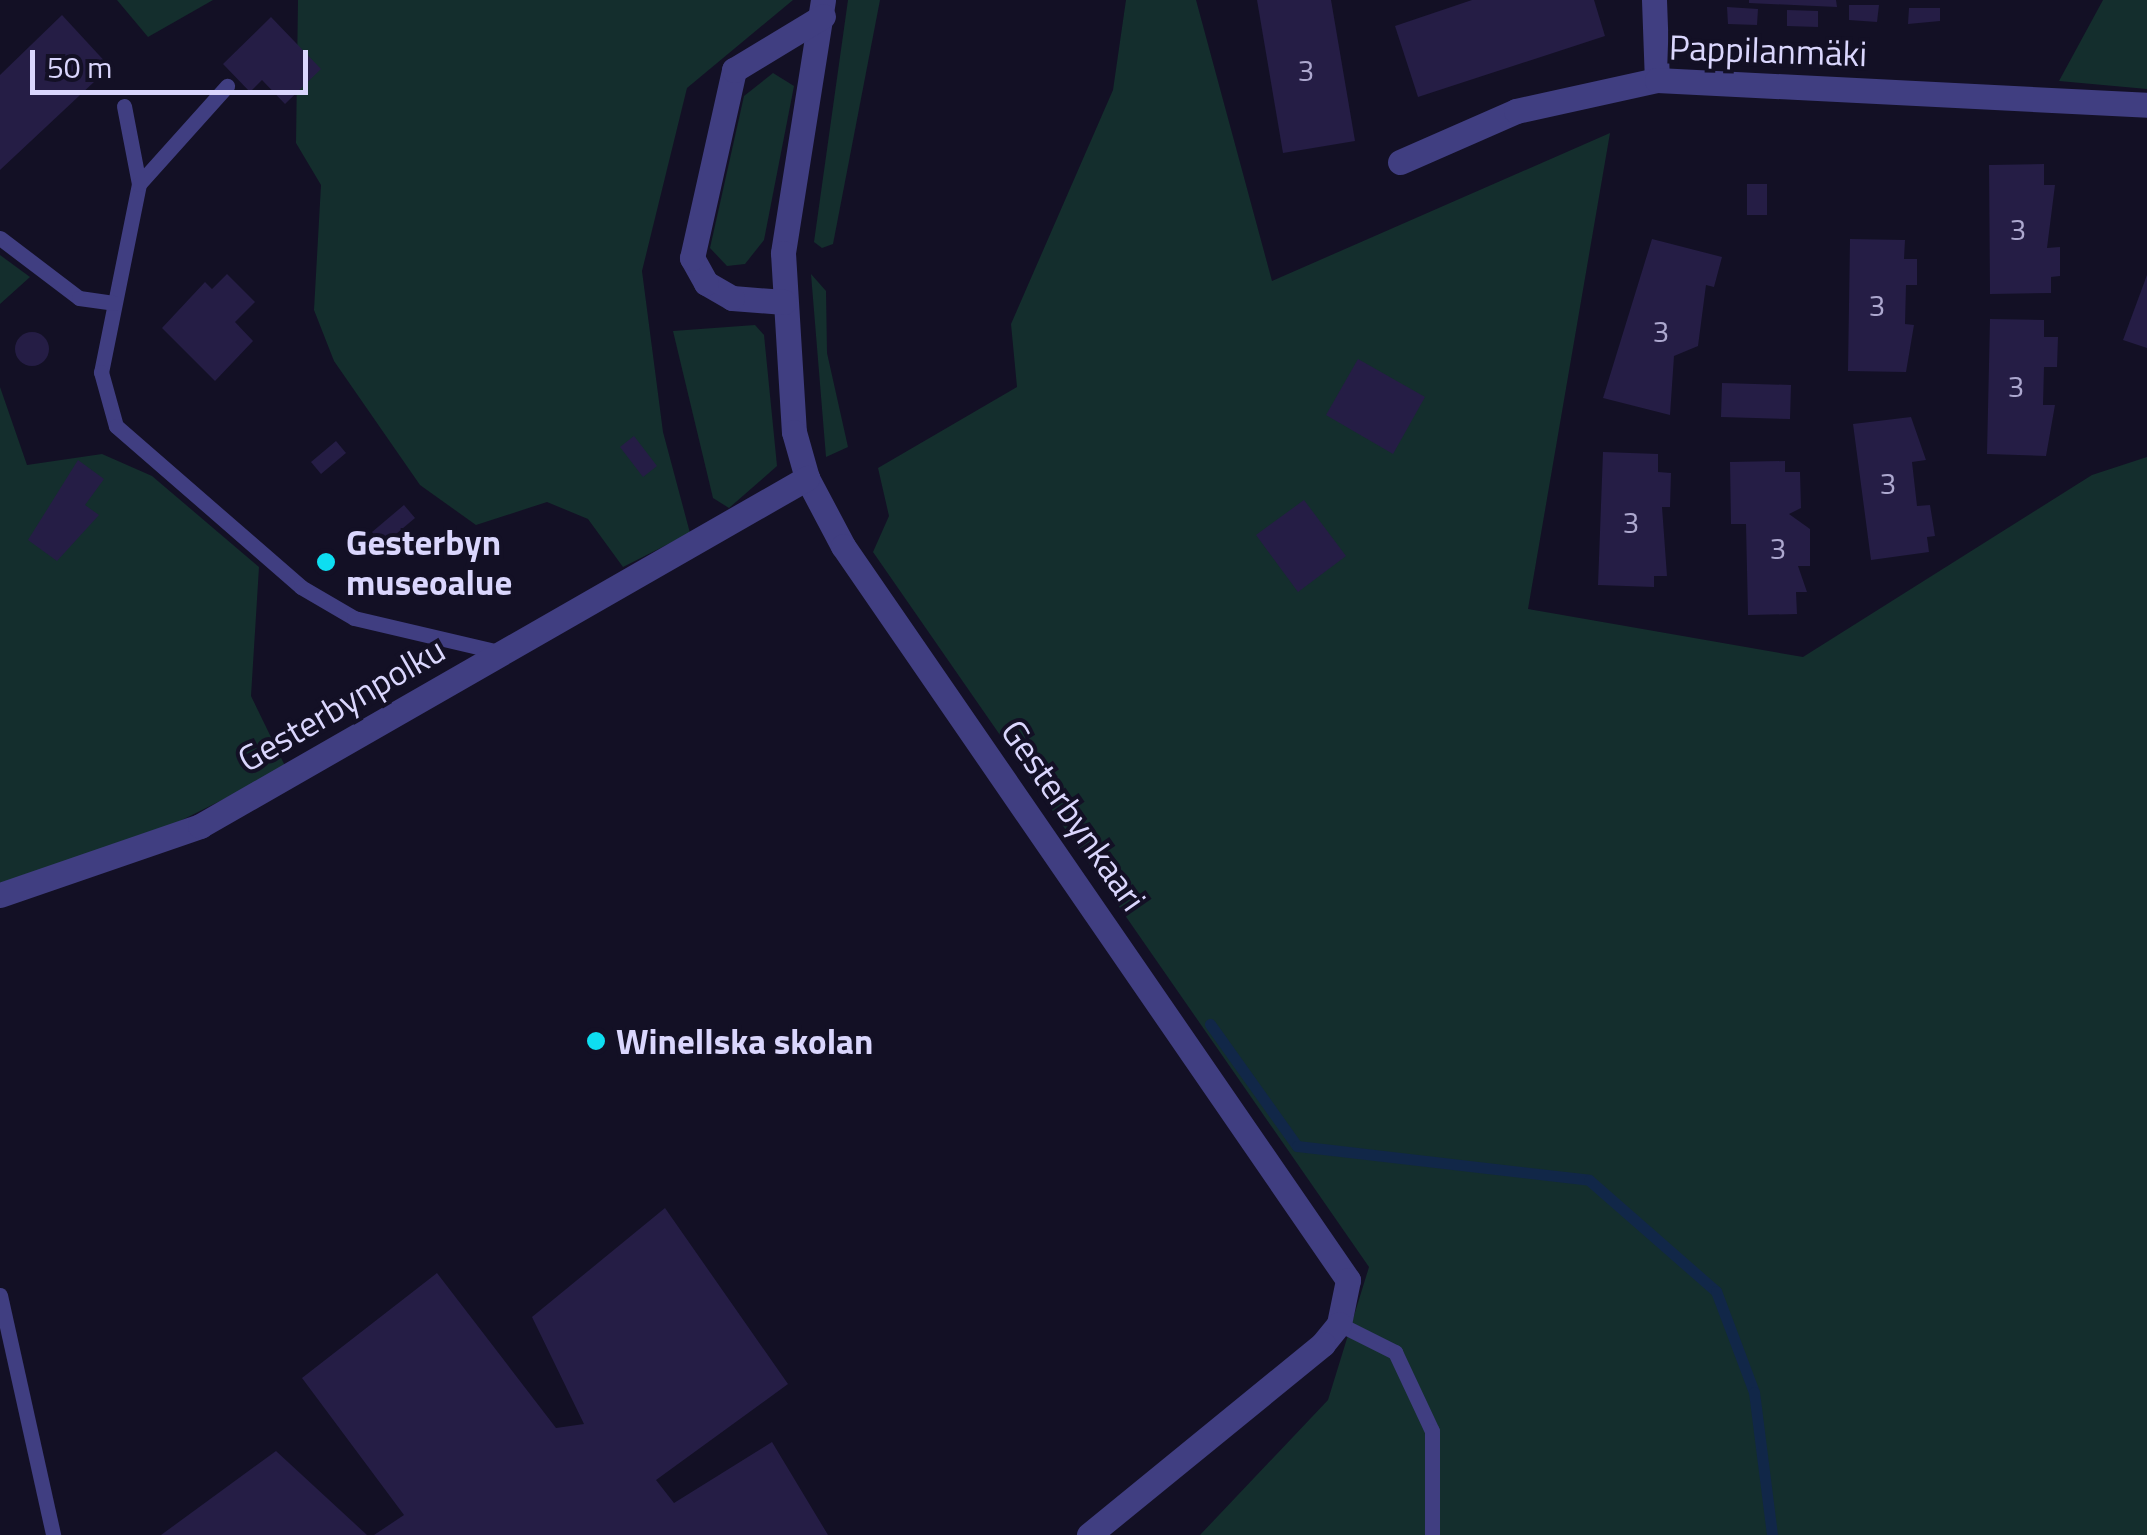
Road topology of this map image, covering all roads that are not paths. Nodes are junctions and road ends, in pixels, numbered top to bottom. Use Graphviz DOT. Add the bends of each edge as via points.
graph roads {
  1 [pos="1654,0"];
  2 [pos="823,8"];
  3 [pos="1657,80"];
  4 [pos="227,86"];
  5 [pos="2147,104"];
  6 [pos="124,106"];
  7 [pos="1400,162"];
  8 [pos="139,184"];
  9 [pos="0,238"];
  10 [pos="784,302"];
  11 [pos="114,303"];
  12 [pos="807,478"];
  13 [pos="499,652"];
  14 [pos="0,895"];
  15 [pos="0,1295"];
  16 [pos="1339,1324"];
  17 [pos="54,1535"];
  18 [pos="1089,1535"];
  19 [pos="1432,1535"];
  1 -- 3 [label="street"];
  2 -- 10 [label="street, Gesterbynkaari" via="783,252"];
  2 -- 10 [label="street" via="734,70 692,258 706,283 732,298"];
  3 -- 5 [label="street, Pappilanmäki"];
  3 -- 7 [label="street, Pappilanmäki" via="1516,111"];
  4 -- 8 [label="lane"];
  6 -- 8 [label="lane"];
  8 -- 11 [label="lane"];
  9 -- 11 [label="lane" via="79,298"];
  10 -- 12 [label="street, Gesterbynkaari"];
  11 -- 13 [label="lane" via="101,372 116,426 234,537 354,618"];
  12 -- 13 [label="street, Gesterbynpolku"];
  12 -- 16 [label="street, Gesterbynkaari" via="843,546 1338,1255 1348,1280"];
  13 -- 14 [label="street, Gesterbynpolku" via="200,826"];
  15 -- 17 [label="lane"];
  16 -- 18 [label="street"];
  16 -- 19 [label="lane" via="1394,1352 1432,1431"];
}
